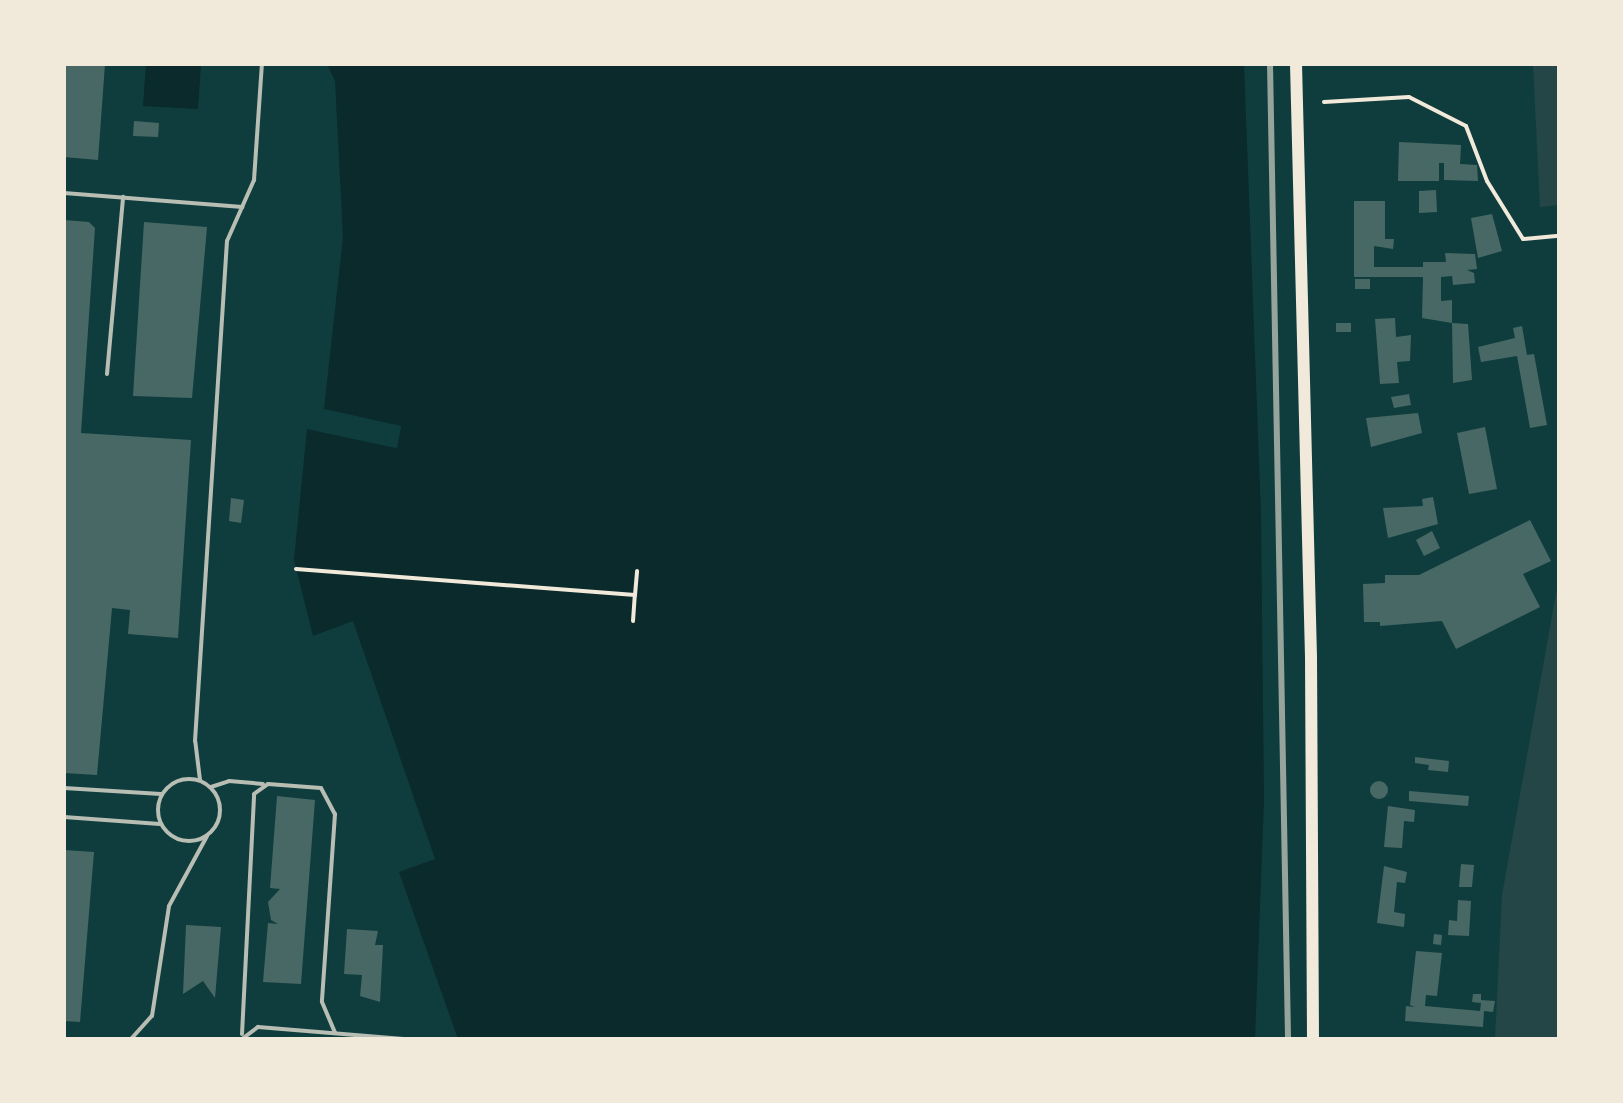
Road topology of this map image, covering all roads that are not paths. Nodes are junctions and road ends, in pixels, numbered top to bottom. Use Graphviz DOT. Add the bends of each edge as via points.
graph roads {
  1 [pos="262,64"];
  2 [pos="1296,64"];
  3 [pos="64,193"];
  4 [pos="123,197"];
  5 [pos="242,207"];
  6 [pos="107,374"];
  7 [pos="200,780"];
  8 [pos="268,784"];
  9 [pos="211,787"];
  10 [pos="64,788"];
  11 [pos="162,794"];
  12 [pos="64,817"];
  13 [pos="160,824"];
  14 [pos="207,836"];
  15 [pos="335,1032"];
  16 [pos="242,1037"];
  17 [pos="131,1039"];
  18 [pos="404,1039"];
  19 [pos="1313,1039"];
  1 -- 5 [label="lane" via="254,180"];
  2 -- 19 [label="main road" via="1311,657"];
  3 -- 4 [label="lane"];
  4 -- 5 [label="lane"];
  4 -- 6 [label="lane"];
  5 -- 7 [label="lane" via="227,241 216,372 195,741"];
  7 -- 9 [label="lane"];
  7 -- 11 [label="lane" via="179,780"];
  8 -- 9 [label="lane" via="229,781"];
  8 -- 15 [label="lane" via="321,788 335,814 322,1002"];
  8 -- 16 [label="lane" via="254,794"];
  9 -- 14 [label="lane" via="221,814"];
  10 -- 11 [label="lane"];
  11 -- 13 [label="lane"];
  12 -- 13 [label="lane"];
  13 -- 14 [label="lane" via="184,842"];
  14 -- 17 [label="lane" via="169,906 152,1016"];
  15 -- 16 [label="lane" via="258,1027"];
  15 -- 18 [label="lane"];
}
